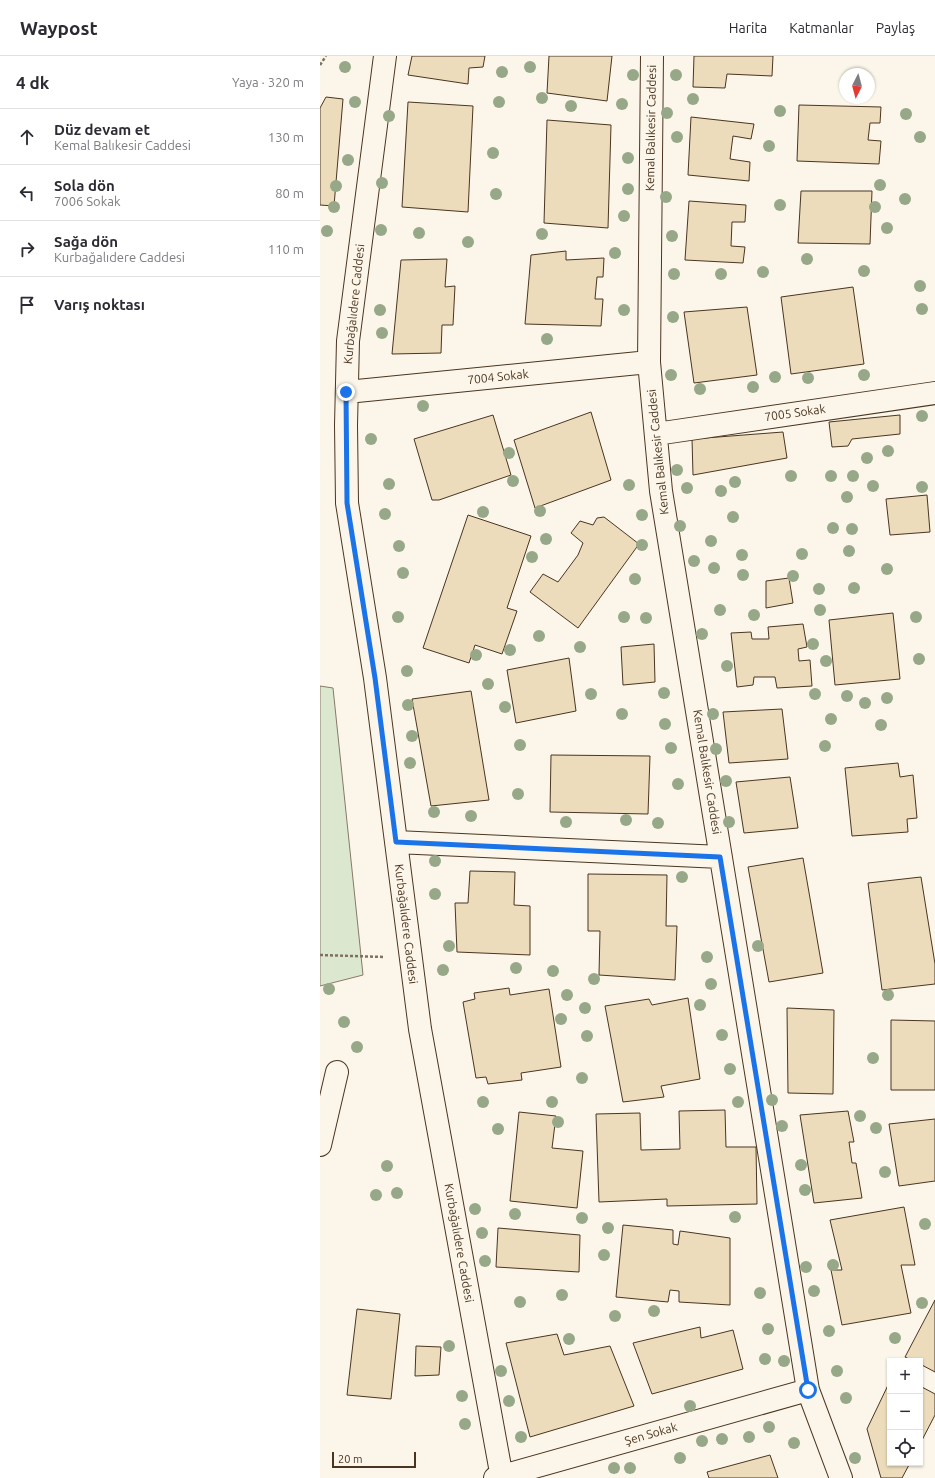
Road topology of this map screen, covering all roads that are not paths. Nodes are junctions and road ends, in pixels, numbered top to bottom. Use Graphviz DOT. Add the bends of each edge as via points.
graph roads {
  1 [pos="385,56"];
  2 [pos="652,56"];
  3 [pos="649,362"];
  4 [pos="346,392"];
  5 [pos="935,393"];
  6 [pos="656,434"];
  7 [pos="396,842"];
  8 [pos="720,857"];
  9 [pos="337,1072"];
  10 [pos="320,1145"];
  11 [pos="808,1390"];
  12 [pos="500,1477"];
  13 [pos="841,1478"];
  1 -- 4 [label="street, Kurbağalıdere Caddesi" via="348,341"];
  2 -- 3 [label="street, Kemal Balıkesir Caddesi"];
  3 -- 4 [label="street, 7004 Sokak"];
  3 -- 6 [label="street, Kemal Balıkesir Caddesi"];
  4 -- 7 [label="street, Kurbağalıdere Caddesi" via="347,503 375,678"];
  5 -- 6 [label="street, 7005 Sokak"];
  6 -- 8 [label="street, Kemal Balıkesir Caddesi" via="661,491"];
  7 -- 8 [label="street"];
  7 -- 12 [label="street, Kurbağalıdere Caddesi" via="420,1029"];
  8 -- 11 [label="street, Kemal Balıkesir Caddesi"];
  9 -- 10 [label="street"];
  11 -- 12 [label="street, Şen Sokak"];
  11 -- 13 [label="street, Kemal Balıkesir Caddesi"];
}
